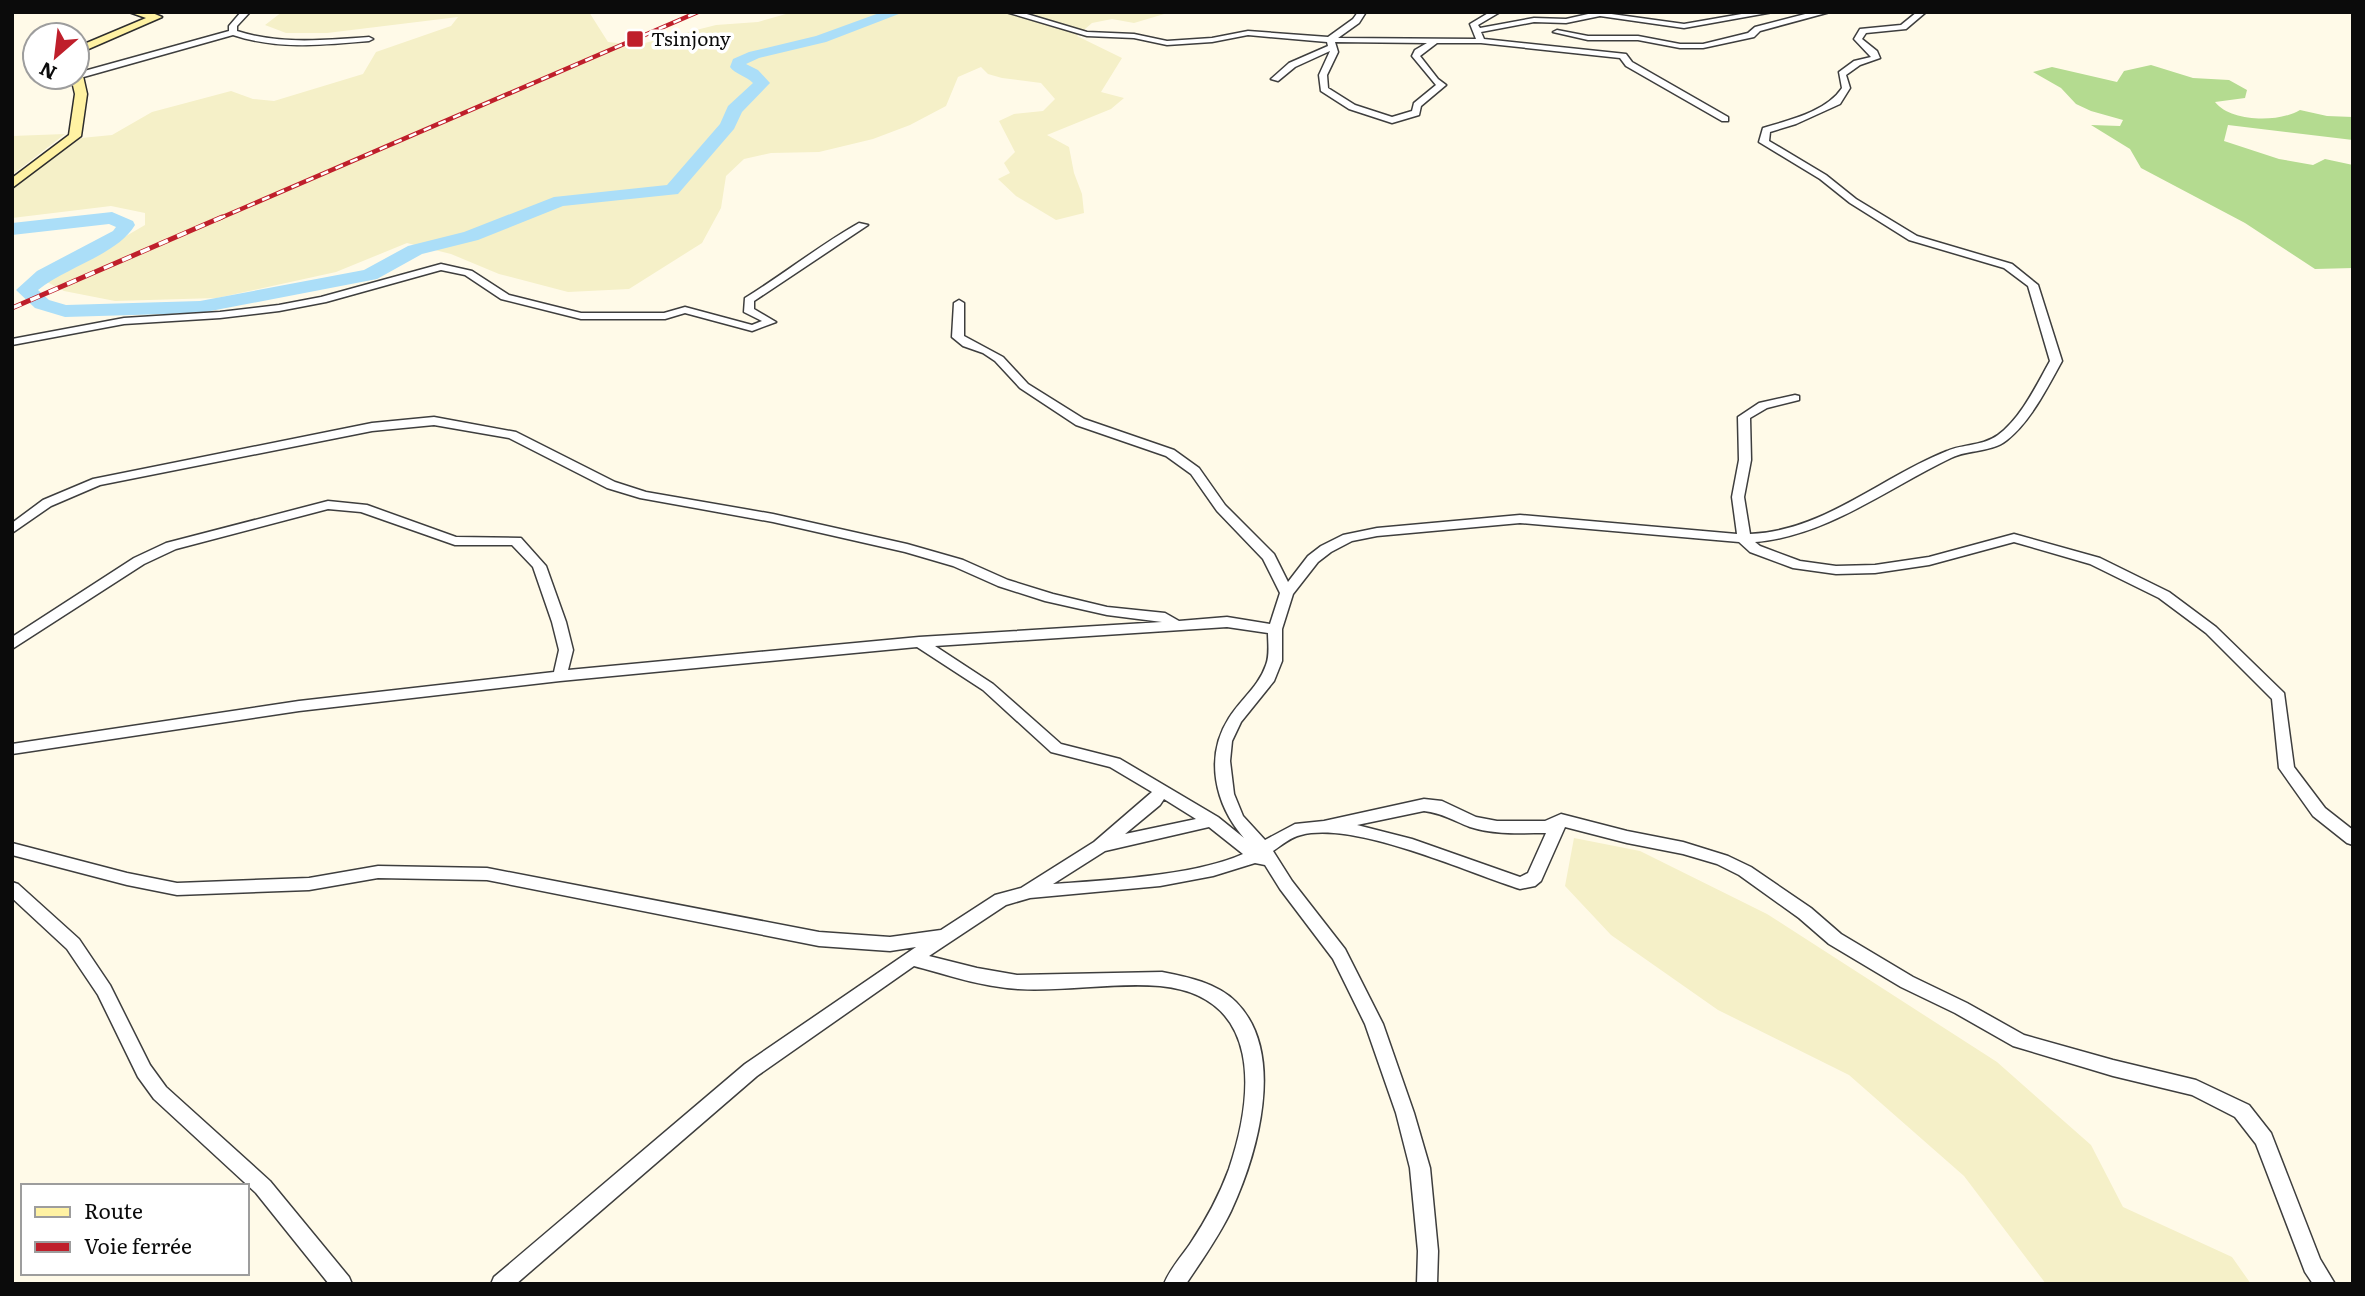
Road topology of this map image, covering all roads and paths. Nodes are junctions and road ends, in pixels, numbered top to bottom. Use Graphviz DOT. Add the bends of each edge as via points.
graph roads {
  1 [pos="134,12"];
  2 [pos="173,12"];
  3 [pos="246,12"];
  4 [pos="1010,12"];
  5 [pos="1362,12"];
  6 [pos="1496,12"];
  7 [pos="1514,12"];
  8 [pos="1769,12"];
  9 [pos="1826,12"];
  10 [pos="1922,12"];
  11 [pos="157,17"];
  12 [pos="1534,20"];
  13 [pos="1475,31"];
  14 [pos="233,32"];
  15 [pos="1557,32"];
  16 [pos="369,39"];
  17 [pos="1436,41"];
  18 [pos="1481,41"];
  19 [pos="1331,43"];
  20 [pos="91,45"];
  21 [pos="1589,53"];
  22 [pos="91,72"];
  23 [pos="1275,79"];
  24 [pos="80,91"];
  25 [pos="1725,119"];
  26 [pos="12,184"];
  27 [pos="863,225"];
  28 [pos="960,303"];
  29 [pos="12,342"];
  30 [pos="1795,398"];
  31 [pos="12,529"];
  32 [pos="1744,538"];
  33 [pos="1287,593"];
  34 [pos="1177,625"];
  35 [pos="1275,629"];
  36 [pos="919,642"];
  37 [pos="12,644"];
  38 [pos="560,676"];
  39 [pos="12,749"];
  40 [pos="1161,791"];
  41 [pos="1561,820"];
  42 [pos="1212,821"];
  43 [pos="1324,827"];
  44 [pos="2353,839"];
  45 [pos="1100,846"];
  46 [pos="12,849"];
  47 [pos="1260,852"];
  48 [pos="12,888"];
  49 [pos="1026,892"];
  50 [pos="945,936"];
  51 [pos="913,960"];
  52 [pos="342,1284"];
  53 [pos="501,1284"];
  54 [pos="1174,1284"];
  55 [pos="1427,1284"];
  56 [pos="2325,1284"];
  1 -- 11 [label="street"];
  2 -- 11 [label="street"];
  3 -- 14 [label="street"];
  4 -- 19 [label="street" via="1087,34 1167,43 1248,33"];
  5 -- 19 [label="street"];
  6 -- 13 [label="street" via="1474,24"];
  7 -- 12 [label="street"];
  8 -- 12 [label="street" via="1684,26 1600,14"];
  9 -- 15 [label="street" via="1703,46"];
  10 -- 32 [label="street" via="1903,27 1863,31 1858,39 1876,58 1857,63 1842,74 1846,88 1837,103 1766,130 1764,142 1913,238 2017,272 2033,285 2056,361 2024,413 1997,442 1954,452 1869,498 1808,524 1775,535"];
  11 -- 20 [label="street"];
  12 -- 13 [label="street"];
  12 -- 15 [label="street"];
  13 -- 18 [label="street"];
  14 -- 16 [label="street" via="265,43"];
  14 -- 22 [label="street"];
  15 -- 21 [label="street"];
  17 -- 18 [label="street"];
  17 -- 19 [label="street"];
  17 -- 19 [label="street" via="1416,56 1442,85 1418,105 1416,113 1392,120 1352,107 1324,89 1323,75 1334,52"];
  18 -- 21 [label="street"];
  19 -- 23 [label="street"];
  21 -- 25 [label="street" via="1623,56 1629,64"];
  24 -- 26 [label="street" via="75,136"];
  27 -- 29 [label="street" via="750,300 748,310 771,322 752,328 695,311 624,318 544,309 505,297 468,273 441,267 279,308 124,321"];
  28 -- 33 [label="street" via="958,337 999,359 1024,386 1080,422 1170,453 1195,471 1221,508 1269,557"];
  30 -- 32 [label="street" via="1763,405 1744,417 1745,460 1738,497"];
  31 -- 34 [label="street" via="47,503 97,482 372,427 434,421 512,435 611,485 644,495 933,555 1050,598 1107,611 1165,617"];
  32 -- 33 [label="street" via="1520,519 1377,532 1326,549"];
  32 -- 44 [label="street" via="1755,549 1798,565 1836,570 1929,561 2014,538 2095,561 2164,595 2211,630 2279,697 2287,768 2319,812"];
  33 -- 35 [label="street"];
  34 -- 35 [label="street" via="1227,622"];
  34 -- 36 [label="street"];
  35 -- 47 [label="street" via="1275,661 1267,681 1235,720 1222,761 1226,794"];
  36 -- 38 [label="street"];
  36 -- 40 [label="street" via="988,687 1056,748 1115,763"];
  37 -- 38 [label="street" via="139,561 171,546 328,505 363,508 455,541 516,541 539,566 559,622 566,650"];
  38 -- 39 [label="street" via="299,706"];
  40 -- 42 [label="street"];
  40 -- 45 [label="street" via="1155,802"];
  41 -- 43 [label="street" via="1547,827 1497,827 1424,805"];
  41 -- 43 [label="street" via="1535,877 1520,883 1394,841"];
  41 -- 56 [label="street" via="1722,860 1745,871 1835,939 2019,1041 2196,1088 2242,1111 2264,1139 2312,1265"];
  42 -- 45 [label="street"];
  42 -- 47 [label="street"];
  43 -- 47 [label="street" via="1283,835"];
  45 -- 49 [label="street"];
  46 -- 50 [label="street" via="177,889 309,884 378,872 487,874 819,939 890,944"];
  47 -- 49 [label="street" via="1216,870 1092,888"];
  47 -- 55 [label="street" via="1339,954 1378,1037 1420,1168"];
  48 -- 52 [label="street" via="73,944 104,990 144,1072 160,1093 263,1187"];
  49 -- 50 [label="street" via="1001,900"];
  50 -- 51 [label="street"];
  51 -- 53 [label="street" via="751,1070"];
  51 -- 54 [label="street" via="1014,982 1170,981 1206,990 1232,1007 1247,1031 1256,1079 1250,1130 1229,1193"];
}
